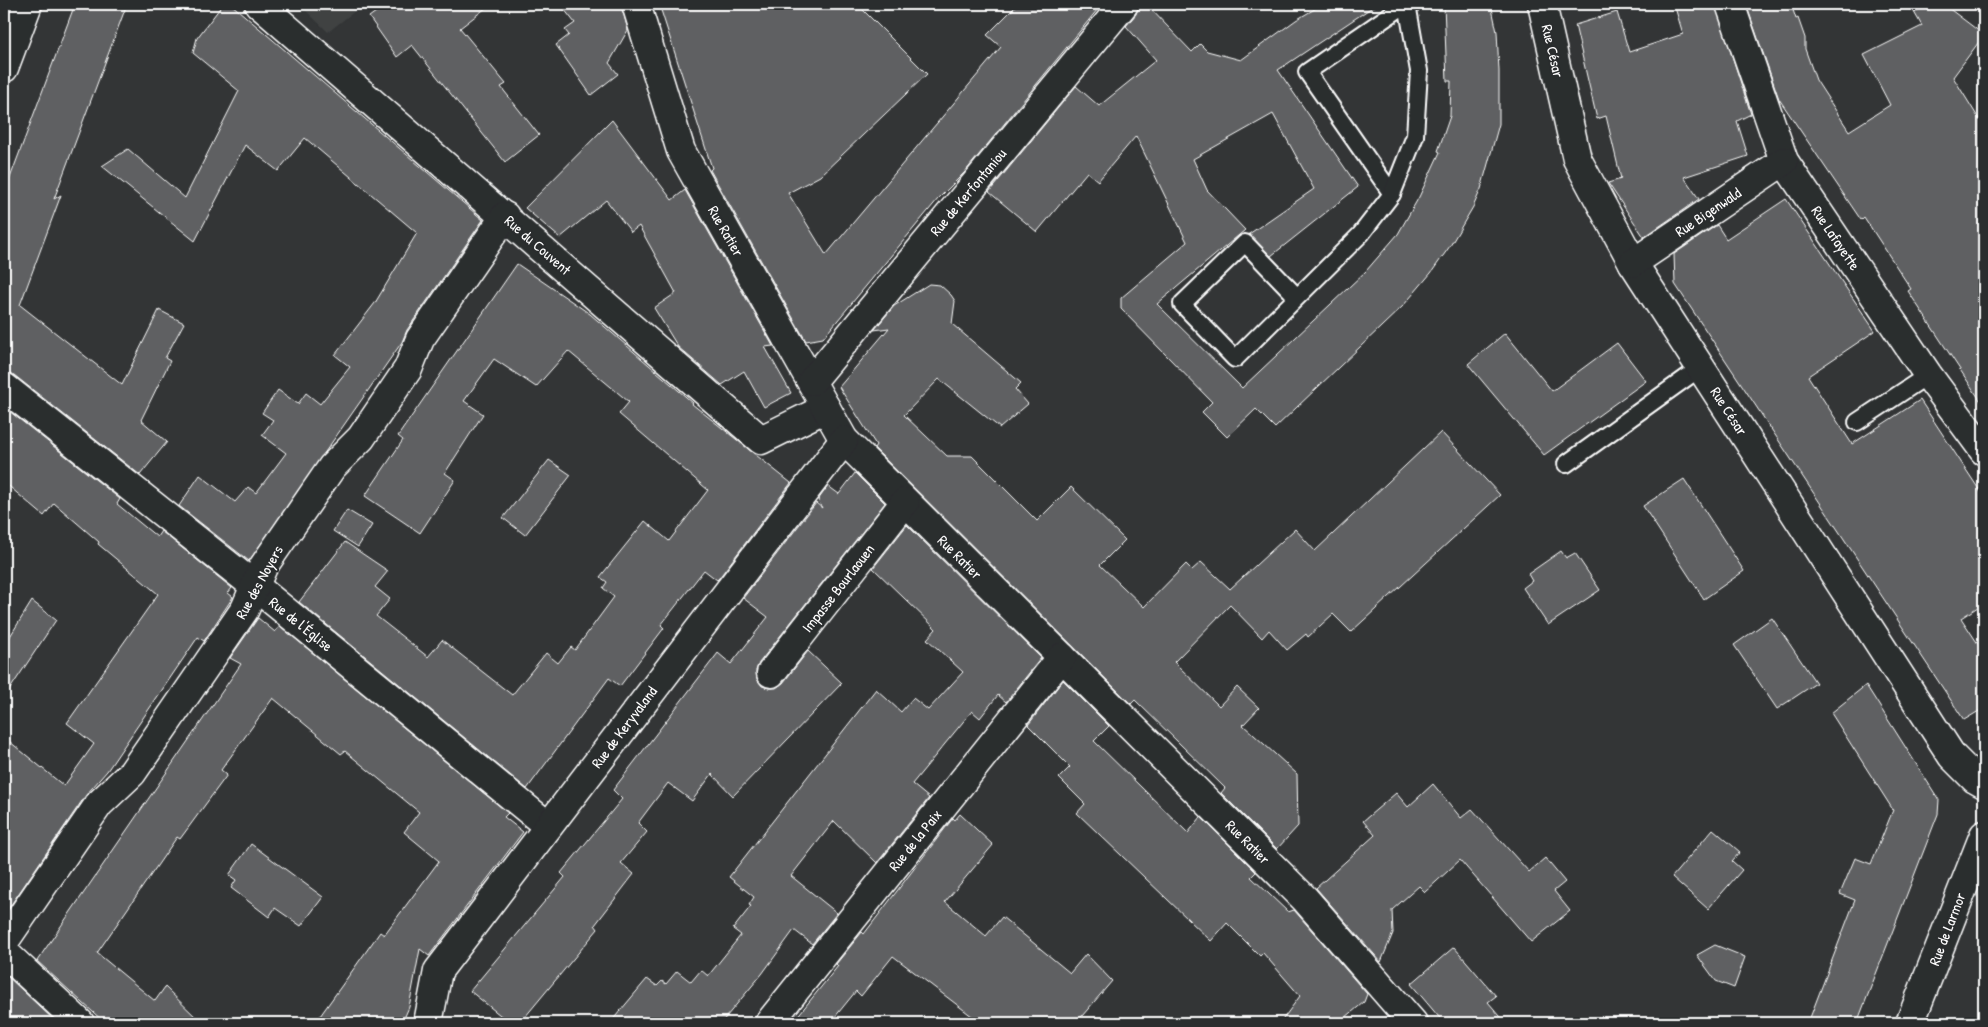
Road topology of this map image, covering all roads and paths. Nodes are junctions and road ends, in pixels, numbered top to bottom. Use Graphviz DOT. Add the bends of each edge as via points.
graph roads {
  1 [pos="28,4"];
  2 [pos="259,4"];
  3 [pos="636,4"];
  4 [pos="1124,4"];
  5 [pos="1407,4"];
  6 [pos="1542,4"];
  7 [pos="1730,4"];
  8 [pos="4,68"];
  9 [pos="1784,161"];
  10 [pos="1392,194"];
  11 [pos="505,216"];
  12 [pos="1632,263"];
  13 [pos="1297,297"];
  14 [pos="1700,368"];
  15 [pos="1928,375"];
  16 [pos="812,381"];
  17 [pos="4,387"];
  18 [pos="826,408"];
  19 [pos="1857,422"];
  20 [pos="844,440"];
  21 [pos="1984,450"];
  22 [pos="1566,464"];
  23 [pos="905,502"];
  24 [pos="256,587"];
  25 [pos="1062,657"];
  26 [pos="771,673"];
  27 [pos="1984,784"];
  28 [pos="548,826"];
  29 [pos="1984,835"];
  30 [pos="4,942"];
  31 [pos="4,952"];
  32 [pos="80,1023"];
  33 [pos="428,1023"];
  34 [pos="769,1023"];
  35 [pos="1413,1023"];
  36 [pos="1910,1023"];
  1 -- 8 [label="street"];
  2 -- 11 [label="street, Rue du Couvent"];
  3 -- 16 [label="street, Rue Ratier" via="682,152"];
  4 -- 16 [label="street, Rue de Kerfontaniou"];
  5 -- 10 [label="lane" via="1419,71 1415,136"];
  5 -- 10 [label="lane" via="1307,72"];
  6 -- 12 [label="street, Rue César" via="1577,159"];
  7 -- 9 [label="street, Rue Lafayette"];
  9 -- 12 [label="street, Rue Bigenwald"];
  9 -- 15 [label="street, Rue Lafayette"];
  10 -- 13 [label="lane" via="1361,234"];
  11 -- 18 [label="street, Rue du Couvent" via="761,440"];
  11 -- 24 [label="street, Rue des Noyers" via="420,339 408,369 361,438 332,467 263,567"];
  12 -- 14 [label="street, Rue César"];
  13 -- 13 [label="lane" via="1245,243 1182,304 1235,359"];
  14 -- 22 [label="lane"];
  14 -- 27 [label="street, Rue César" via="1952,756"];
  15 -- 19 [label="lane"];
  15 -- 21 [label="street, Rue Lafayette"];
  16 -- 18 [label="street, Rue Ratier"];
  17 -- 24 [label="street, Rue de l'Église"];
  18 -- 20 [label="street, Rue Ratier"];
  20 -- 23 [label="street, Rue Ratier"];
  20 -- 28 [label="street, Rue de Keryvaland"];
  23 -- 25 [label="street, Rue Ratier"];
  23 -- 26 [label="street, Impasse Bourlaouen"];
  24 -- 28 [label="street, Rue de l'Église"];
  24 -- 30 [label="street, Rue des Noyers" via="245,609 132,773 99,804"];
  25 -- 34 [label="street, Rue de la Paix"];
  25 -- 35 [label="street, Rue Ratier" via="1305,899"];
  28 -- 33 [label="street, Rue de Keryvaland" via="438,971"];
  29 -- 36 [label="street, Rue de Larmor"];
  31 -- 32 [label="street"];
}
